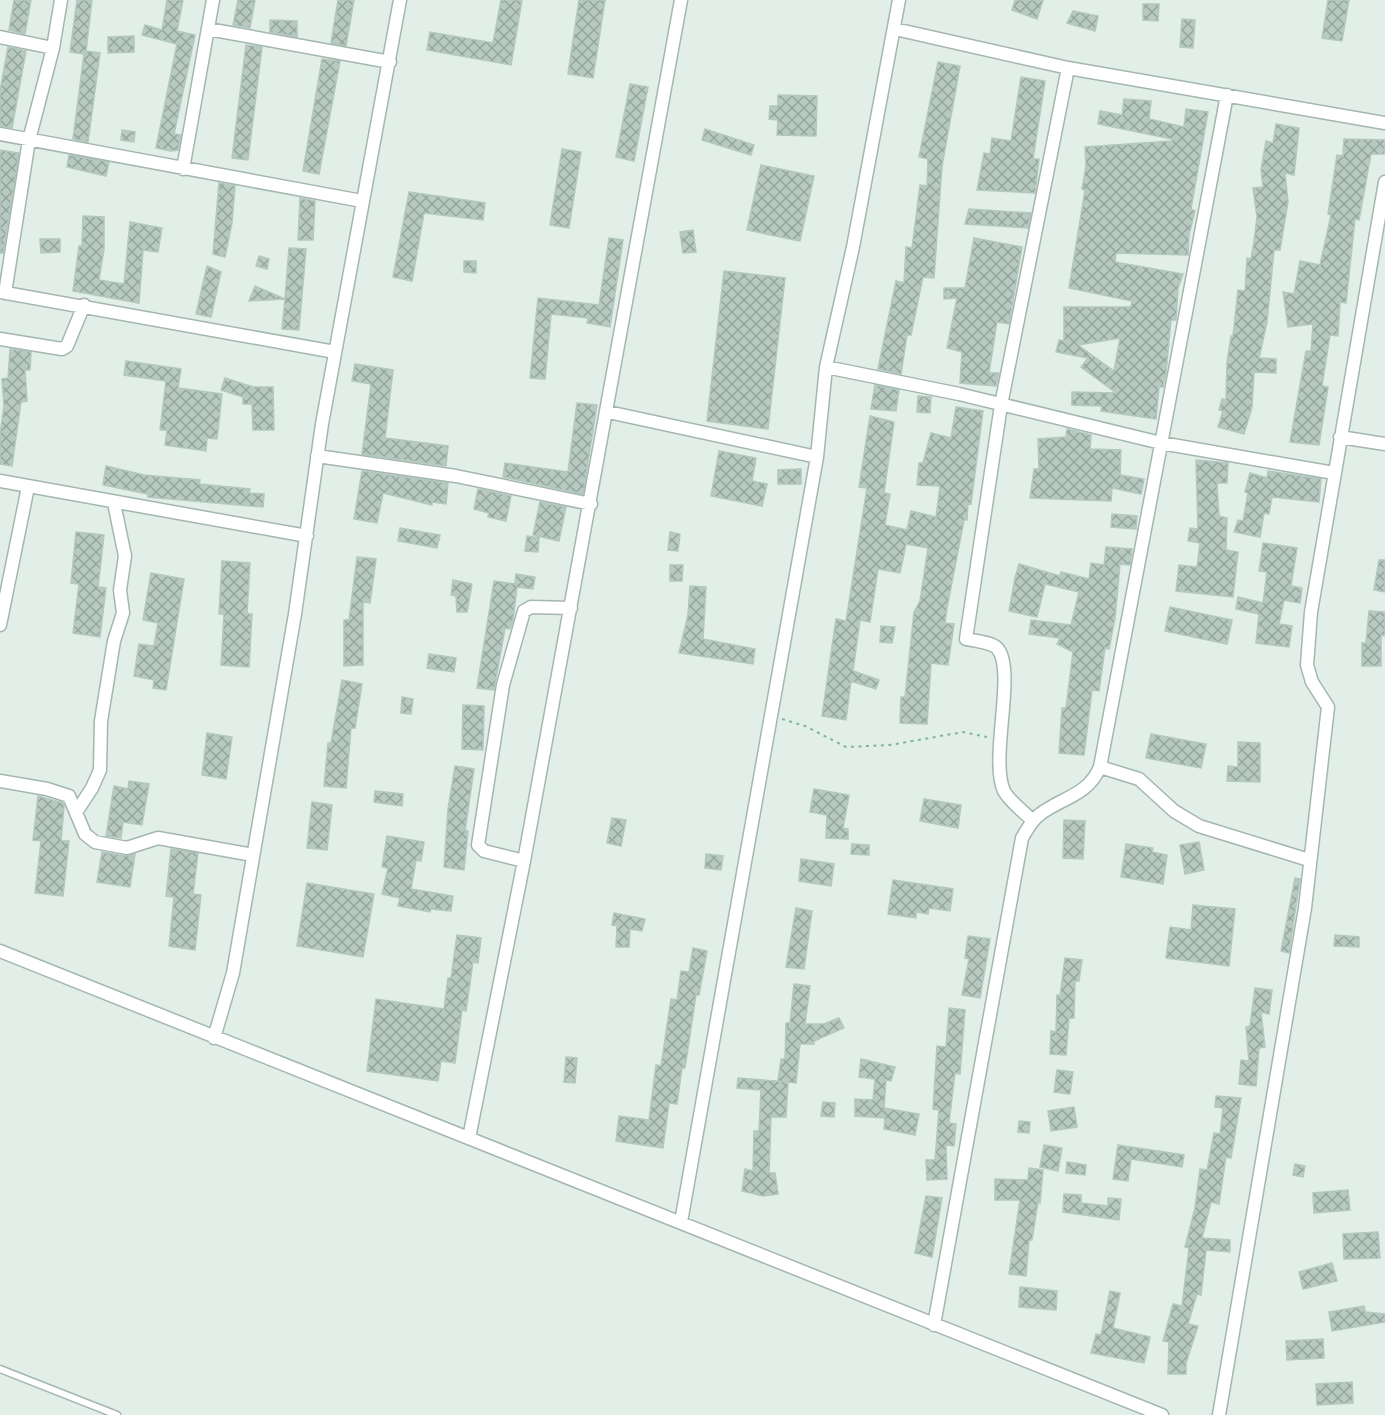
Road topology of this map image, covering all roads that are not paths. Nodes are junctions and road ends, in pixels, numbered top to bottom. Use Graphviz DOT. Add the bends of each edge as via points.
graph roads {
  1 [pos="61,0"];
  2 [pos="213,0"];
  3 [pos="400,0"];
  4 [pos="681,0"];
  5 [pos="899,0"];
  6 [pos="208,29"];
  7 [pos="895,29"];
  8 [pos="0,37"];
  9 [pos="53,48"];
  10 [pos="390,62"];
  11 [pos="1068,68"];
  12 [pos="1227,95"];
  13 [pos="1385,123"];
  14 [pos="0,134"];
  15 [pos="29,140"];
  16 [pos="183,169"];
  17 [pos="1385,182"];
  18 [pos="362,201"];
  19 [pos="2,293"];
  20 [pos="84,305"];
  21 [pos="0,339"];
  22 [pos="335,352"];
  23 [pos="826,367"];
  24 [pos="1001,405"];
  25 [pos="608,412"];
  26 [pos="1340,437"];
  27 [pos="1161,443"];
  28 [pos="1385,444"];
  29 [pos="317,456"];
  30 [pos="817,457"];
  31 [pos="1334,473"];
  32 [pos="0,482"];
  33 [pos="28,487"];
  34 [pos="114,503"];
  35 [pos="591,504"];
  36 [pos="307,536"];
  37 [pos="571,608"];
  38 [pos="0,625"];
  39 [pos="1100,767"];
  40 [pos="0,781"];
  41 [pos="77,811"];
  42 [pos="1033,821"];
  43 [pos="253,855"];
  44 [pos="1309,860"];
  45 [pos="524,861"];
  46 [pos="0,951"];
  47 [pos="214,1038"];
  48 [pos="469,1138"];
  49 [pos="681,1222"];
  50 [pos="934,1325"];
  51 [pos="0,1369"];
  52 [pos="117,1415"];
  53 [pos="1162,1415"];
  54 [pos="1219,1415"];
  1 -- 9 [label="street"];
  2 -- 6 [label="street"];
  3 -- 10 [label="street"];
  4 -- 25 [label="street"];
  5 -- 7 [label="street"];
  6 -- 10 [label="street"];
  6 -- 16 [label="street"];
  7 -- 11 [label="street"];
  7 -- 23 [label="street"];
  8 -- 9 [label="street"];
  9 -- 15 [label="street"];
  10 -- 18 [label="street"];
  11 -- 12 [label="street"];
  11 -- 24 [label="street"];
  12 -- 13 [label="street"];
  12 -- 27 [label="street"];
  14 -- 15 [label="street"];
  15 -- 16 [label="street"];
  15 -- 19 [label="street"];
  16 -- 18 [label="street"];
  17 -- 26 [label="street"];
  18 -- 22 [label="street"];
  19 -- 20 [label="street"];
  20 -- 21 [label="street" via="64,348"];
  20 -- 22 [label="street"];
  22 -- 29 [label="street"];
  23 -- 24 [label="street"];
  23 -- 30 [label="street"];
  24 -- 27 [label="street"];
  24 -- 42 [label="street" via="966,639 994,645 1001,654 1004,791"];
  25 -- 30 [label="street"];
  25 -- 35 [label="street"];
  26 -- 28 [label="street"];
  26 -- 31 [label="street"];
  27 -- 31 [label="street"];
  27 -- 39 [label="street"];
  29 -- 35 [label="street" via="456,476"];
  29 -- 36 [label="street"];
  30 -- 49 [label="street"];
  31 -- 44 [label="street" via="1311,612 1307,665 1312,682 1328,707"];
  32 -- 33 [label="street"];
  33 -- 34 [label="street"];
  33 -- 38 [label="street"];
  34 -- 36 [label="street"];
  34 -- 41 [label="street" via="124,556 120,590 123,613 114,641 101,721 100,770"];
  35 -- 37 [label="street"];
  36 -- 43 [label="street"];
  37 -- 45 [label="street"];
  37 -- 45 [label="street" via="526,609 503,685 477,845 484,851"];
  39 -- 42 [label="street" via="1083,790"];
  39 -- 44 [label="street" via="1139,779 1174,811 1198,826"];
  40 -- 41 [label="street" via="66,794"];
  41 -- 43 [label="street" via="85,834 95,842 127,848 158,838"];
  42 -- 50 [label="street" via="1022,838 1011,892"];
  43 -- 47 [label="street" via="233,973"];
  44 -- 54 [label="street" via="1305,908"];
  45 -- 48 [label="street"];
  46 -- 47 [label="street"];
  47 -- 48 [label="street"];
  48 -- 49 [label="street"];
  49 -- 50 [label="street"];
  50 -- 53 [label="street"];
  51 -- 52 [label="lane"];
}
